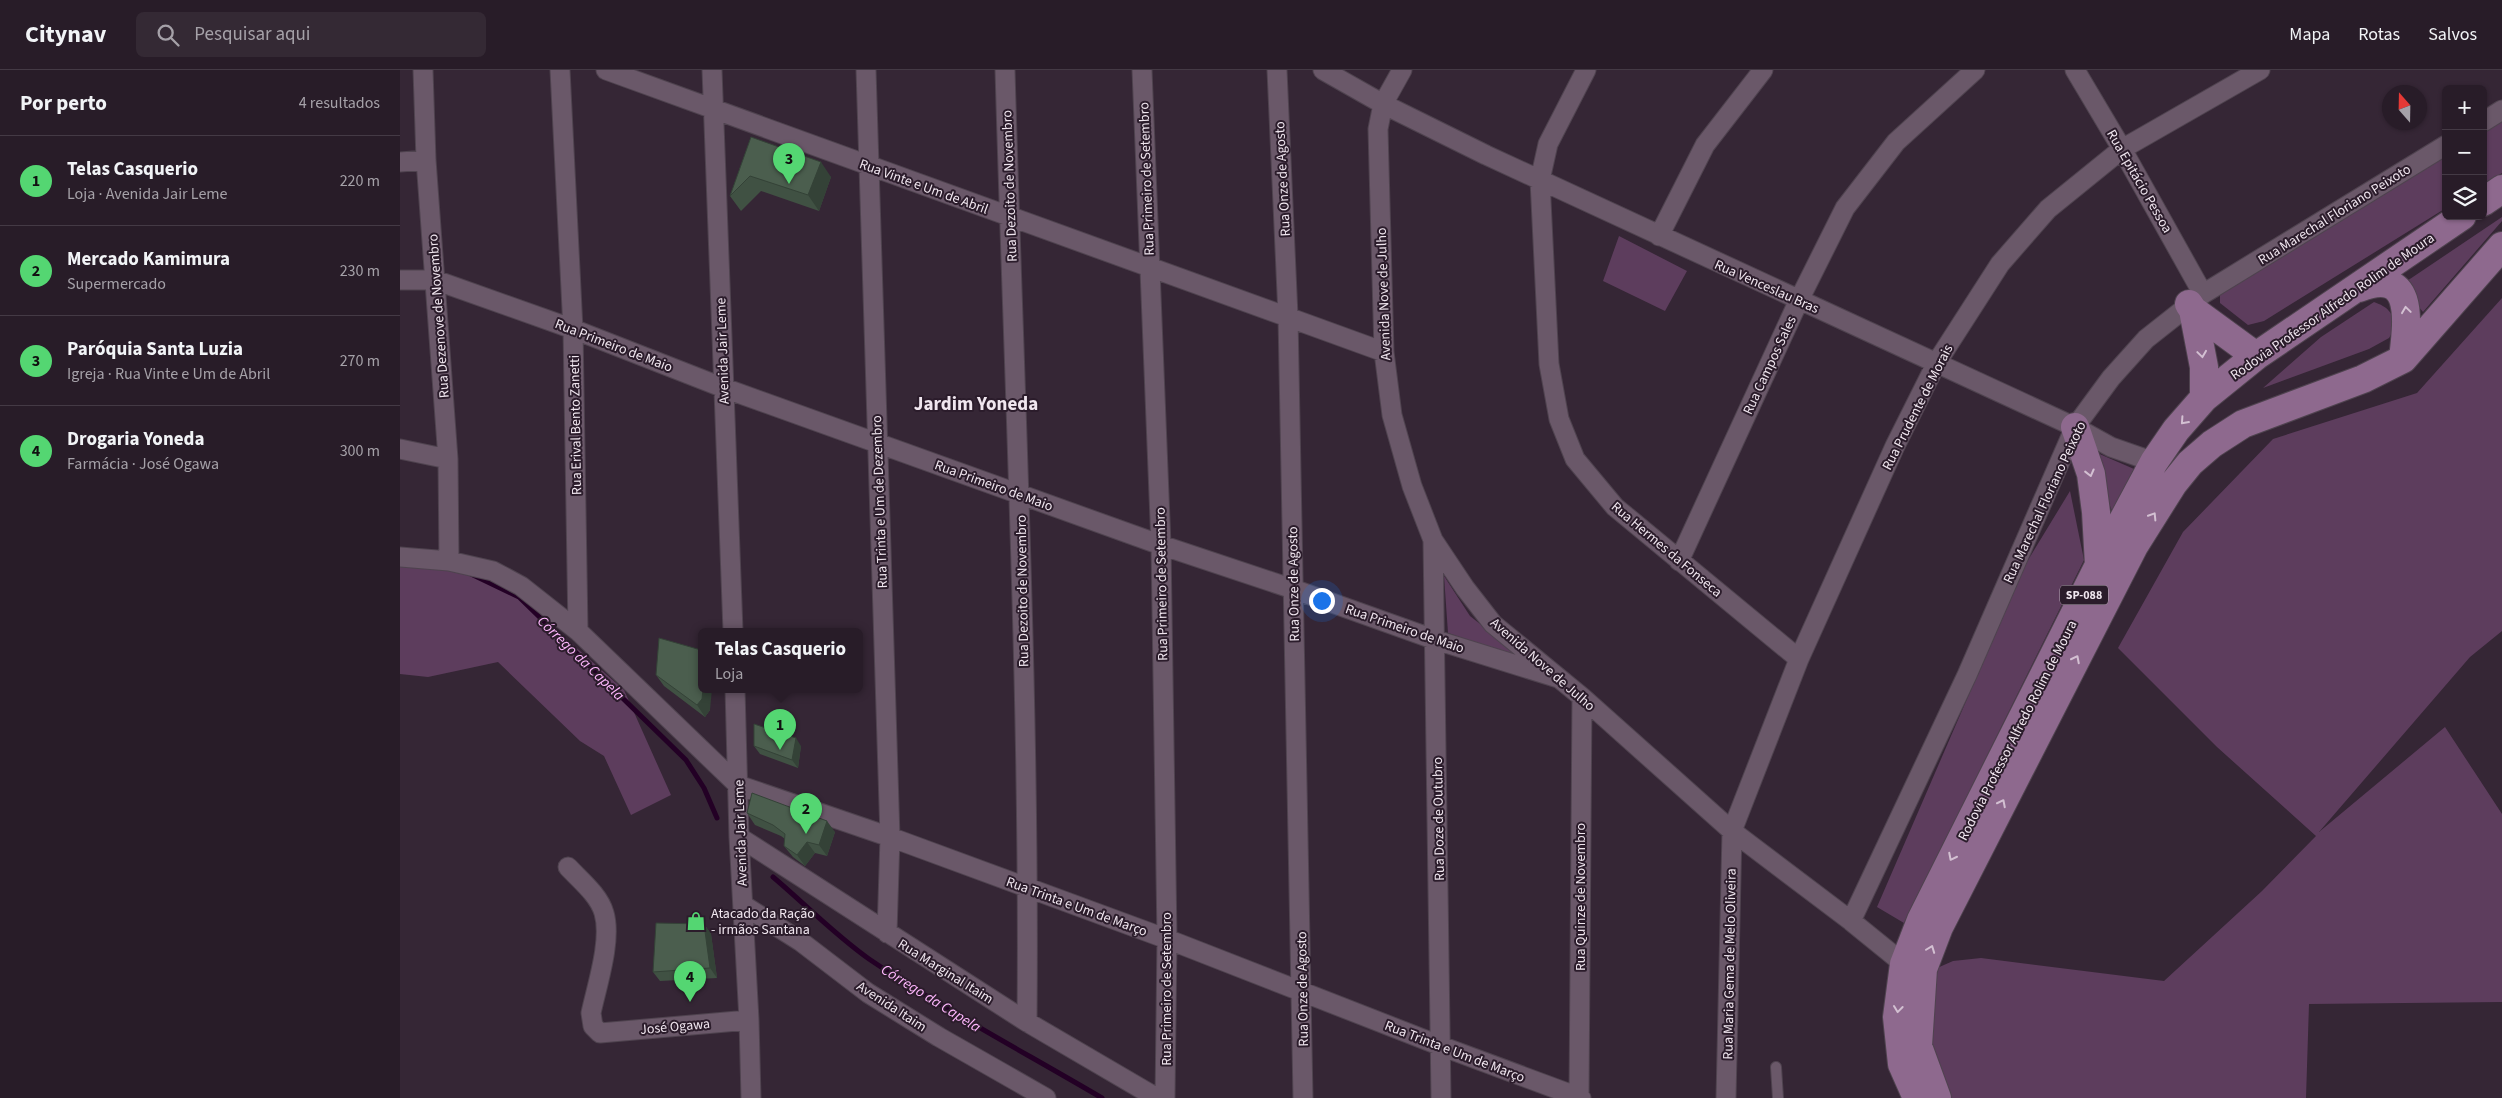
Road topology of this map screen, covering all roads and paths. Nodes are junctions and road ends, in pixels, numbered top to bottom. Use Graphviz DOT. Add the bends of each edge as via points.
graph roads {
  1 [pos="423,70"];
  2 [pos="560,70"];
  3 [pos="606,70"];
  4 [pos="712,70"];
  5 [pos="866,70"];
  6 [pos="1005,70"];
  7 [pos="1142,70"];
  8 [pos="1277,70"];
  9 [pos="1323,70"];
  10 [pos="1402,70"];
  11 [pos="1586,70"];
  12 [pos="1763,70"];
  13 [pos="1975,70"];
  14 [pos="2075,70"];
  15 [pos="2260,70"];
  16 [pos="1383,104"];
  17 [pos="714,110"];
  18 [pos="2502,110"];
  19 [pos="2487,119"];
  20 [pos="2442,148"];
  21 [pos="2122,149"];
  22 [pos="426,160"];
  23 [pos="400,162"];
  24 [pos="870,166"];
  25 [pos="1540,180"];
  26 [pos="2502,189"];
  27 [pos="2487,199"];
  28 [pos="1009,216"];
  29 [pos="2456,220"];
  30 [pos="1659,236"];
  31 [pos="2502,246"];
  32 [pos="1150,267"];
  33 [pos="400,280"];
  34 [pos="435,280"];
  35 [pos="2353,291"];
  36 [pos="1799,300"];
  37 [pos="2195,303"];
  38 [pos="1288,316"];
  39 [pos="574,329"];
  40 [pos="1384,352"];
  41 [pos="2256,356"];
  42 [pos="2402,358"];
  43 [pos="1937,362"];
  44 [pos="724,388"];
  45 [pos="2204,398"];
  46 [pos="2075,427"];
  47 [pos="876,443"];
  48 [pos="400,449"];
  49 [pos="448,459"];
  50 [pos="2154,462"];
  51 [pos="1020,493"];
  52 [pos="1433,540"];
  53 [pos="1161,545"];
  54 [pos="400,556"];
  55 [pos="449,561"];
  56 [pos="1679,561"];
  57 [pos="2099,566"];
  58 [pos="1293,589"];
  59 [pos="733,628"];
  60 [pos="578,631"];
  61 [pos="1436,640"];
  62 [pos="1799,659"];
  63 [pos="1558,678"];
  64 [pos="735,693"];
  65 [pos="1582,697"];
  66 [pos="738,785"];
  67 [pos="1732,831"];
  68 [pos="739,837"];
  69 [pos="890,837"];
  70 [pos="568,867"];
  71 [pos="1028,888"];
  72 [pos="743,905"];
  73 [pos="1851,921"];
  74 [pos="887,933"];
  75 [pos="1167,939"];
  76 [pos="1904,964"];
  77 [pos="1303,991"];
  78 [pos="749,1020"];
  79 [pos="1027,1022"];
  80 [pos="1441,1046"];
  81 [pos="1776,1067"];
  82 [pos="751,1098"];
  83 [pos="1046,1098"];
  84 [pos="1157,1098"];
  85 [pos="1166,1098"];
  86 [pos="1303,1098"];
  87 [pos="1441,1098"];
  88 [pos="1580,1098"];
  89 [pos="1726,1098"];
  90 [pos="1778,1098"];
  91 [pos="1917,1098"];
  92 [pos="1937,1098"];
  1 -- 22 [label="street, Rua Dezenove de Novembro"];
  2 -- 39 [label="street, Rua Erival Bento Zanetti"];
  3 -- 17 [label="street, Rua Vinte e Um de Abril"];
  4 -- 17 [label="street, Avenida Jair Leme"];
  5 -- 24 [label="street, Rua Trinta e Um de Dezembro"];
  6 -- 28 [label="street, Rua Dezoito de Novembro"];
  7 -- 32 [label="street, Rua Primeiro de Setembro"];
  8 -- 38 [label="street, Rua Onze de Agosto"];
  9 -- 16 [label="street"];
  10 -- 16 [label="street, Avenida Nove de Julho"];
  11 -- 25 [label="street, Rua Hermes da Fonseca" via="1548,144"];
  12 -- 30 [label="street" via="1706,146"];
  13 -- 36 [label="street, Rua Campos Sales" via="1896,142 1851,200"];
  14 -- 21 [label="street, Rua Epitácio Pessoa"];
  15 -- 21 [label="street, Rua Prudente de Morais"];
  16 -- 25 [label="street, Rua Venceslau Bras"];
  16 -- 40 [label="street, Avenida Nove de Julho" via="1378,129"];
  17 -- 24 [label="street, Rua Vinte e Um de Abril"];
  17 -- 44 [label="street, Avenida Jair Leme"];
  18 -- 19 [label="street"];
  20 -- 37 [label="street, Rua Marechal Floriano Peixoto"];
  21 -- 37 [label="street, Rua Epitácio Pessoa"];
  21 -- 43 [label="street, Rua Prudente de Morais" via="2048,209 2000,264"];
  22 -- 23 [label="street"];
  22 -- 34 [label="street, Rua Dezenove de Novembro"];
  24 -- 28 [label="street, Rua Vinte e Um de Abril"];
  24 -- 47 [label="street, Rua Trinta e Um de Dezembro"];
  25 -- 30 [label="street, Rua Venceslau Bras"];
  25 -- 56 [label="street, Rua Hermes da Fonseca" via="1549,364 1559,419 1575,459 1615,507"];
  26 -- 27 [label="main road"];
  28 -- 32 [label="street, Rua Vinte e Um de Abril"];
  28 -- 51 [label="street, Rua Dezoito de Novembro"];
  29 -- 35 [label="main road, Rodovia Professor Alfredo Rolim de Moura / SP-088"];
  30 -- 36 [label="street, Rua Venceslau Bras"];
  31 -- 42 [label="main road, Rodovia Professor Alfredo Rolim de Moura / SP-088"];
  32 -- 38 [label="street, Rua Vinte e Um de Abril"];
  32 -- 53 [label="street, Rua Primeiro de Setembro"];
  33 -- 34 [label="street, Rua Primeiro de Maio"];
  34 -- 39 [label="street, Rua Primeiro de Maio"];
  34 -- 49 [label="street, Rua Dezenove de Novembro"];
  35 -- 41 [label="main road, Rodovia Professor Alfredo Rolim de Moura / SP-088"];
  42 -- 35 [label="main road, one-way" via="2407,323 2401,292 2388,284 2372,283"];
  36 -- 43 [label="street, Rua Venceslau Bras"];
  36 -- 56 [label="street, Rua Campos Sales"];
  37 -- 41 [label="main road"];
  37 -- 45 [label="main road, one-way" via="2204,368"];
  37 -- 46 [label="street, Rua Marechal Floriano Peixoto" via="2146,339 2111,378"];
  38 -- 40 [label="street, Rua Vinte e Um de Abril"];
  38 -- 58 [label="street, Rua Onze de Agosto"];
  39 -- 44 [label="street, Rua Primeiro de Maio"];
  39 -- 60 [label="street, Rua Erival Bento Zanetti"];
  40 -- 52 [label="street, Avenida Nove de Julho" via="1392,415 1412,486"];
  41 -- 45 [label="main road, Rodovia Professor Alfredo Rolim de Moura / SP-088"];
  92 -- 42 [label="main road, Rodovia Professor Alfredo Rolim de Moura / SP-088, one-way" via="1918,1046 1923,969 1939,927 2134,546 2173,484 2212,444 2243,424 2363,379"];
  43 -- 46 [label="street, Rua Venceslau Bras"];
  43 -- 62 [label="street, Rua Prudente de Morais" via="1895,446"];
  44 -- 47 [label="street, Rua Primeiro de Maio"];
  44 -- 59 [label="street, Avenida Jair Leme"];
  45 -- 50 [label="main road, Rodovia Professor Alfredo Rolim de Moura / SP-088, one-way"];
  46 -- 50 [label="street, Rua Venceslau Bras" via="2111,447"];
  46 -- 57 [label="main road, one-way" via="2091,474"];
  46 -- 73 [label="street, Rua Marechal Floriano Peixoto" via="1967,675"];
  47 -- 51 [label="street, Rua Primeiro de Maio"];
  47 -- 69 [label="street, Rua Trinta e Um de Dezembro"];
  48 -- 49 [label="street"];
  49 -- 55 [label="street, Rua Dezenove de Novembro"];
  50 -- 57 [label="main road, Rodovia Professor Alfredo Rolim de Moura / SP-088"];
  51 -- 53 [label="street, Rua Primeiro de Maio"];
  51 -- 71 [label="street, Rua Dezoito de Novembro"];
  52 -- 61 [label="street, Rua Doze de Outubro"];
  52 -- 63 [label="street, Avenida Nove de Julho" via="1493,624"];
  53 -- 58 [label="street, Rua Primeiro de Maio"];
  53 -- 75 [label="street, Rua Primeiro de Setembro"];
  54 -- 55 [label="street"];
  55 -- 60 [label="street" via="493,571 514,582"];
  56 -- 62 [label="street, Rua Hermes da Fonseca"];
  57 -- 76 [label="main road, Rodovia Professor Alfredo Rolim de Moura / SP-088, one-way" via="1921,920"];
  58 -- 61 [label="street, Rua Primeiro de Maio"];
  58 -- 77 [label="street, Rua Onze de Agosto"];
  60 -- 66 [label="street"];
  61 -- 63 [label="street, Rua Primeiro de Maio"];
  61 -- 80 [label="street, Rua Doze de Outubro"];
  62 -- 67 [label="street, Rua Prudente de Morais"];
  63 -- 65 [label="street, Avenida Nove de Julho"];
  64 -- 66 [label="street, Avenida Jair Leme"];
  65 -- 67 [label="street, Avenida Nove de Julho"];
  65 -- 88 [label="street, Rua Quinze de Novembro"];
  66 -- 68 [label="street, Avenida Jair Leme"];
  66 -- 69 [label="street, Rua Trinta e Um de Março"];
  67 -- 73 [label="street, Avenida Nove de Julho"];
  67 -- 89 [label="street, Rua Maria Gema de Melo Oliveira"];
  68 -- 72 [label="street, Avenida Jair Leme"];
  68 -- 74 [label="street, Rua Marginal Itaim"];
  69 -- 71 [label="street, Rua Trinta e Um de Março"];
  69 -- 74 [label="street, Rua Trinta e Um de Dezembro"];
  70 -- 78 [label="street, José Ogawa" via="593,894 604,912 607,932 591,1013 594,1026 600,1033"];
  71 -- 75 [label="street, Rua Trinta e Um de Março"];
  71 -- 79 [label="street, Rua Dezoito de Novembro"];
  72 -- 78 [label="street, Avenida Jair Leme"];
  72 -- 83 [label="street, Avenida Itaim" via="800,941 876,998"];
  73 -- 76 [label="street, Avenida Nove de Julho"];
  74 -- 79 [label="street, Rua Marginal Itaim"];
  75 -- 77 [label="street, Rua Trinta e Um de Março"];
  75 -- 85 [label="street, Rua Primeiro de Setembro"];
  76 -- 91 [label="main road, Rodovia Professor Alfredo Rolim de Moura / SP-088, one-way" via="1897,1017 1902,1064"];
  77 -- 80 [label="street, Rua Trinta e Um de Março"];
  77 -- 86 [label="street, Rua Onze de Agosto"];
  78 -- 82 [label="street, Avenida Jair Leme"];
  79 -- 84 [label="street, Rua Marginal Itaim"];
  80 -- 87 [label="street, Rua Doze de Outubro"];
  80 -- 88 [label="street, Rua Trinta e Um de Março"];
  81 -- 90 [label="lane"];
}
